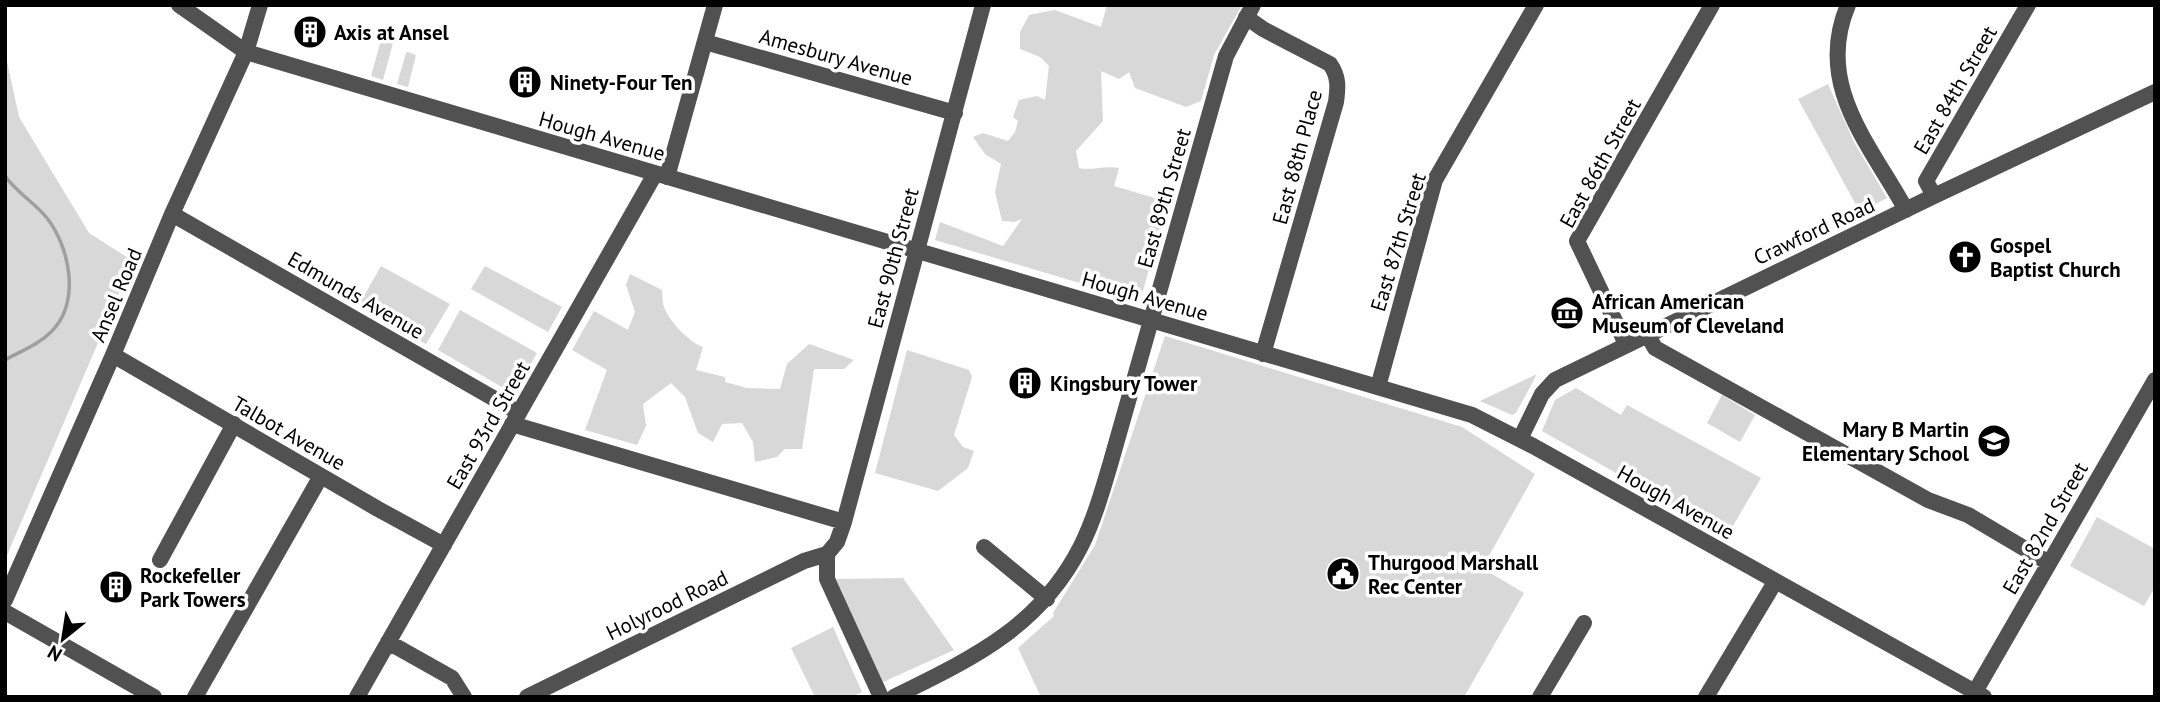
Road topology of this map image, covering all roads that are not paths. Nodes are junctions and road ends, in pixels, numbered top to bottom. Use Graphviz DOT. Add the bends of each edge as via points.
graph roads {
  1 [pos="179,5"];
  2 [pos="260,5"];
  3 [pos="715,5"];
  4 [pos="983,5"];
  5 [pos="1536,5"];
  6 [pos="1712,5"];
  7 [pos="1848,5"];
  8 [pos="2028,5"];
  9 [pos="1250,11"];
  10 [pos="705,43"];
  11 [pos="246,52"];
  12 [pos="2155,92"];
  13 [pos="956,113"];
  14 [pos="661,176"];
  15 [pos="1934,196"];
  16 [pos="1906,210"];
  17 [pos="172,214"];
  18 [pos="916,251"];
  19 [pos="1152,319"];
  20 [pos="1647,334"];
  21 [pos="1626,344"];
  22 [pos="1263,354"];
  23 [pos="113,355"];
  24 [pos="2155,380"];
  25 [pos="1378,387"];
  26 [pos="516,418"];
  27 [pos="234,424"];
  28 [pos="1520,439"];
  29 [pos="321,476"];
  30 [pos="844,522"];
  31 [pos="444,545"];
  32 [pos="984,547"];
  33 [pos="827,554"];
  34 [pos="160,560"];
  35 [pos="2049,563"];
  36 [pos="1776,582"];
  37 [pos="1047,599"];
  38 [pos="5,600"];
  39 [pos="5,612"];
  40 [pos="1584,623"];
  41 [pos="388,642"];
  42 [pos="1977,695"];
  43 [pos="154,697"];
  44 [pos="195,697"];
  45 [pos="356,697"];
  46 [pos="464,697"];
  47 [pos="527,697"];
  48 [pos="881,697"];
  49 [pos="894,697"];
  50 [pos="1540,697"];
  51 [pos="1706,697"];
  1 -- 11 [label="street, Hough Avenue"];
  2 -- 11 [label="street, Ansel Road"];
  3 -- 10 [label="street, East 93rd Street"];
  4 -- 13 [label="street, East 90th Street"];
  5 -- 25 [label="street, East 87th Street" via="1435,180"];
  6 -- 21 [label="street, East 86th Street" via="1577,241"];
  7 -- 16 [label="street" via="1838,38 1843,92 1857,127"];
  8 -- 15 [label="street, East 84th Street" via="1926,181"];
  9 -- 19 [label="street, East 89th Street" via="1226,56"];
  9 -- 22 [label="street, East 88th Place" via="1263,29 1330,64 1338,86"];
  10 -- 13 [label="street, Amesbury Avenue"];
  10 -- 14 [label="street, East 93rd Street"];
  11 -- 14 [label="street, Hough Avenue"];
  11 -- 17 [label="street, Ansel Road"];
  12 -- 15 [label="street, Crawford Road"];
  13 -- 18 [label="street, East 90th Street"];
  14 -- 18 [label="street, Hough Avenue"];
  14 -- 26 [label="street, East 93rd Street"];
  15 -- 16 [label="street, Crawford Road"];
  16 -- 20 [label="street, Crawford Road"];
  17 -- 23 [label="street, Ansel Road"];
  17 -- 26 [label="street, Edmunds Avenue"];
  18 -- 19 [label="street, Hough Avenue"];
  18 -- 30 [label="street, East 90th Street"];
  19 -- 22 [label="street, Hough Avenue"];
  19 -- 37 [label="street, East 89th Street" via="1094,518"];
  20 -- 21 [label="street, Crawford Road"];
  20 -- 35 [label="street" via="1655,348"];
  21 -- 28 [label="street, Crawford Road" via="1548,386"];
  22 -- 25 [label="street, Hough Avenue"];
  23 -- 27 [label="street, Talbot Avenue"];
  23 -- 38 [label="street, Ansel Road"];
  24 -- 35 [label="street, East 82nd Street"];
  25 -- 28 [label="street, Hough Avenue" via="1472,415"];
  26 -- 30 [label="street, Edmunds Avenue"];
  26 -- 31 [label="street, East 93rd Street"];
  27 -- 29 [label="street, Talbot Avenue"];
  27 -- 34 [label="street"];
  28 -- 36 [label="street, Hough Avenue"];
  29 -- 31 [label="street, Talbot Avenue"];
  29 -- 44 [label="street"];
  30 -- 33 [label="street, East 90th Street"];
  31 -- 41 [label="street, East 93rd Street"];
  32 -- 37 [label="street"];
  33 -- 47 [label="street, Holyrood Road"];
  33 -- 48 [label="street" via="827,579"];
  35 -- 42 [label="street, East 82nd Street"];
  36 -- 42 [label="street, Hough Avenue"];
  36 -- 51 [label="street"];
  37 -- 49 [label="street" via="988,649"];
  39 -- 43 [label="street"];
  40 -- 50 [label="street"];
  41 -- 45 [label="street, East 93rd Street"];
  41 -- 46 [label="street" via="452,678"];
}
